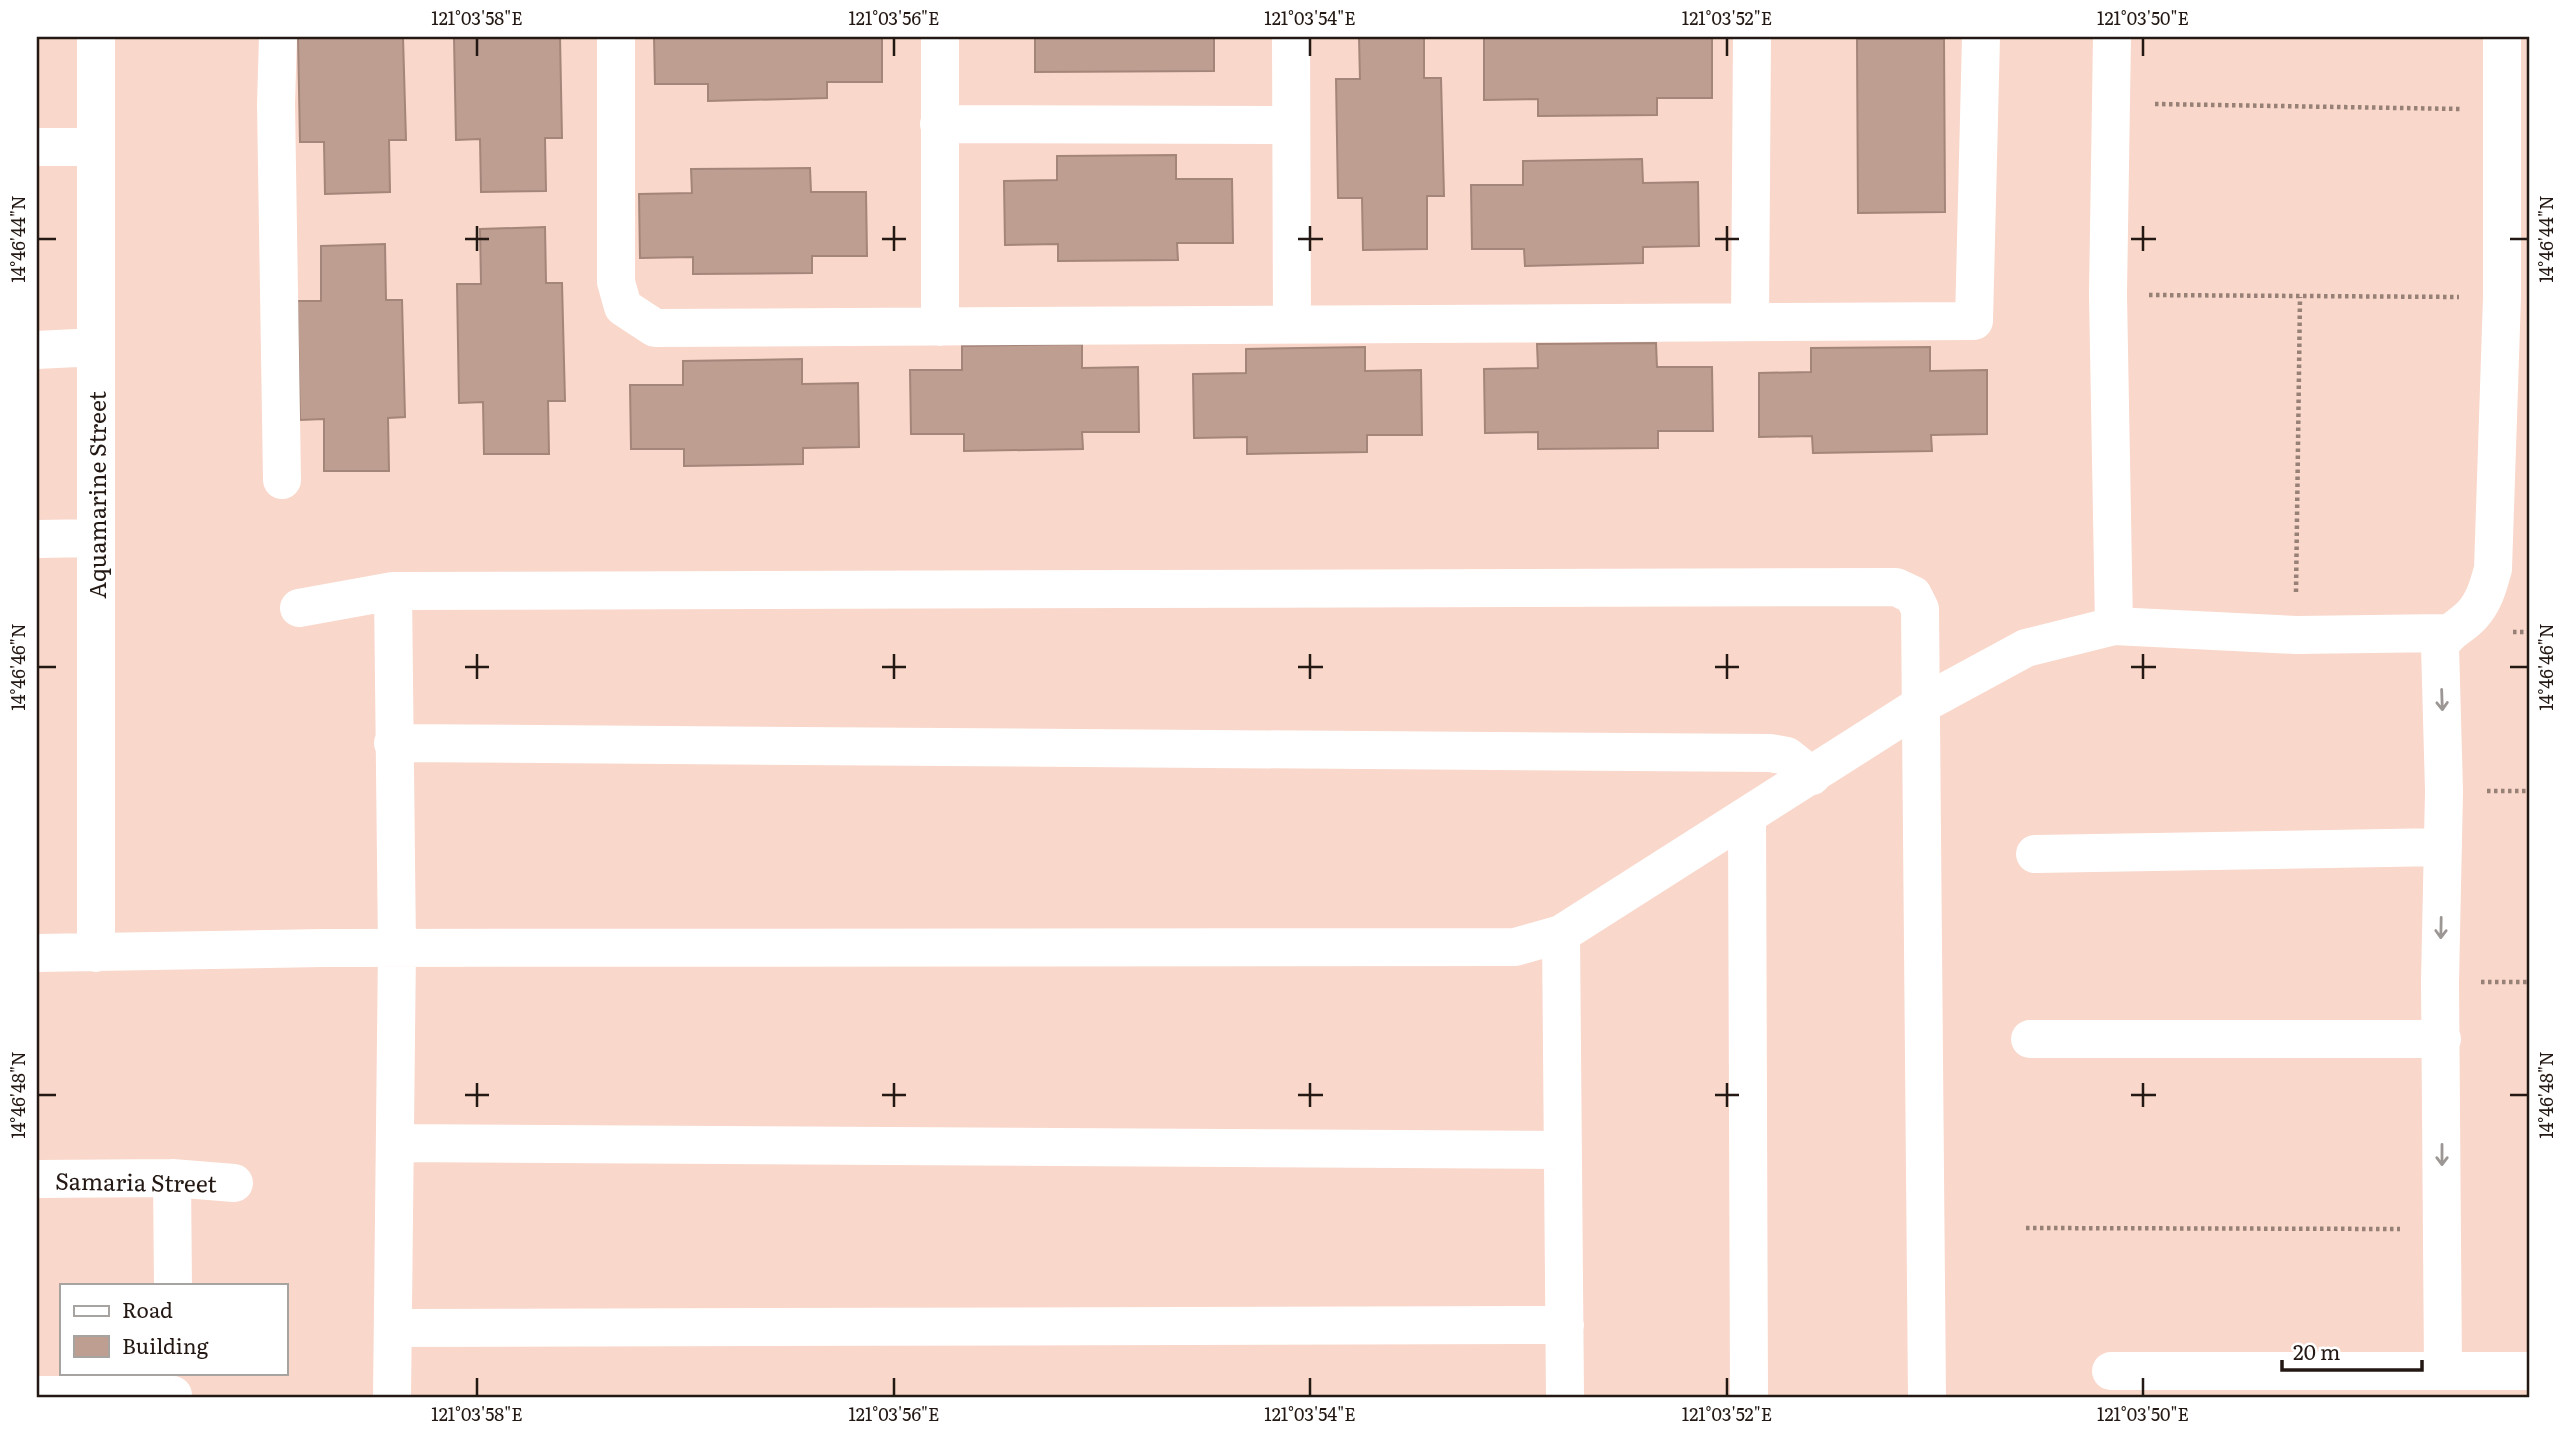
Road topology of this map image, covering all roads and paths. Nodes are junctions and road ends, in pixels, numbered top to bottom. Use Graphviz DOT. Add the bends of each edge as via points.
graph roads {
  1 [pos="96,37"];
  2 [pos="278,37"];
  3 [pos="616,37"];
  4 [pos="940,37"];
  5 [pos="1291,37"];
  6 [pos="1752,37"];
  7 [pos="1981,37"];
  8 [pos="2112,37"];
  9 [pos="2502,37"];
  10 [pos="2112,104"];
  11 [pos="2502,109"];
  12 [pos="939,124"];
  13 [pos="1291,125"];
  14 [pos="37,147"];
  15 [pos="96,147"];
  16 [pos="2108,294"];
  17 [pos="2300,296"];
  18 [pos="2502,296"];
  19 [pos="1750,321"];
  20 [pos="1292,324"];
  21 [pos="940,327"];
  22 [pos="96,347"];
  23 [pos="37,350"];
  24 [pos="282,480"];
  25 [pos="96,538"];
  26 [pos="37,539"];
  27 [pos="393,591"];
  28 [pos="299,608"];
  29 [pos="2114,626"];
  30 [pos="2446,633"];
  31 [pos="2296,635"];
  32 [pos="1919,706"];
  33 [pos="393,743"];
  34 [pos="1812,776"];
  35 [pos="1748,817"];
  36 [pos="2442,847"];
  37 [pos="2035,854"];
  38 [pos="1561,934"];
  39 [pos="397,948"];
  40 [pos="37,953"];
  41 [pos="96,953"];
  42 [pos="2030,1039"];
  43 [pos="2442,1039"];
  44 [pos="396,1143"];
  45 [pos="1563,1150"];
  46 [pos="172,1178"];
  47 [pos="37,1179"];
  48 [pos="234,1183"];
  49 [pos="2026,1228"];
  50 [pos="2442,1229"];
  51 [pos="173,1284"];
  52 [pos="1564,1325"];
  53 [pos="393,1328"];
  54 [pos="2111,1371"];
  55 [pos="2442,1371"];
  56 [pos="2529,1371"];
  57 [pos="2401,1384"];
  58 [pos="173,1388"];
  59 [pos="37,1395"];
  60 [pos="392,1397"];
  61 [pos="1565,1397"];
  62 [pos="1749,1397"];
  63 [pos="1927,1397"];
  1 -- 15 [label="street, Aquamarine Street"];
  2 -- 24 [label="street"];
  3 -- 21 [label="street" via="616,282 623,307 655,328"];
  4 -- 12 [label="street"];
  5 -- 13 [label="street"];
  6 -- 19 [label="street"];
  7 -- 19 [label="street" via="1974,321"];
  8 -- 10 [label="street"];
  9 -- 11 [label="street"];
  10 -- 11 [label="path"];
  10 -- 16 [label="street"];
  11 -- 18 [label="street"];
  12 -- 13 [label="street"];
  12 -- 21 [label="street"];
  13 -- 20 [label="street"];
  14 -- 15 [label="street"];
  15 -- 22 [label="street, Aquamarine Street"];
  16 -- 17 [label="path"];
  16 -- 29 [label="street"];
  17 -- 18 [label="path"];
  17 -- 31 [label="path"];
  18 -- 30 [label="street" via="2493,569 2486,596 2471,616"];
  19 -- 20 [label="street"];
  20 -- 21 [label="street"];
  22 -- 23 [label="street"];
  22 -- 25 [label="street, Aquamarine Street"];
  25 -- 26 [label="street"];
  25 -- 41 [label="street, Aquamarine Street"];
  27 -- 28 [label="street"];
  27 -- 32 [label="street" via="1896,587 1913,595 1920,609"];
  27 -- 33 [label="street"];
  29 -- 31 [label="street"];
  29 -- 32 [label="street" via="2026,648"];
  30 -- 31 [label="street"];
  30 -- 36 [label="street, one-way" via="2440,646"];
  32 -- 34 [label="street"];
  32 -- 63 [label="street"];
  33 -- 34 [label="street" via="1770,753 1787,756"];
  33 -- 39 [label="street"];
  34 -- 35 [label="street"];
  35 -- 38 [label="street"];
  35 -- 62 [label="street"];
  36 -- 37 [label="street"];
  36 -- 43 [label="street, one-way"];
  38 -- 39 [label="street" via="1515,947"];
  38 -- 45 [label="street"];
  39 -- 41 [label="street"];
  39 -- 44 [label="street"];
  40 -- 41 [label="street"];
  42 -- 43 [label="street"];
  43 -- 50 [label="street, one-way"];
  44 -- 45 [label="street"];
  44 -- 53 [label="street"];
  45 -- 52 [label="street"];
  46 -- 47 [label="street, Samaria Street"];
  46 -- 48 [label="street, Samaria Street"];
  46 -- 51 [label="street"];
  49 -- 50 [label="path"];
  50 -- 55 [label="street"];
  52 -- 53 [label="street"];
  52 -- 61 [label="street"];
  53 -- 60 [label="street"];
  54 -- 57 [label="street"];
  55 -- 56 [label="street"];
  55 -- 57 [label="street"];
  58 -- 59 [label="street"];
}
